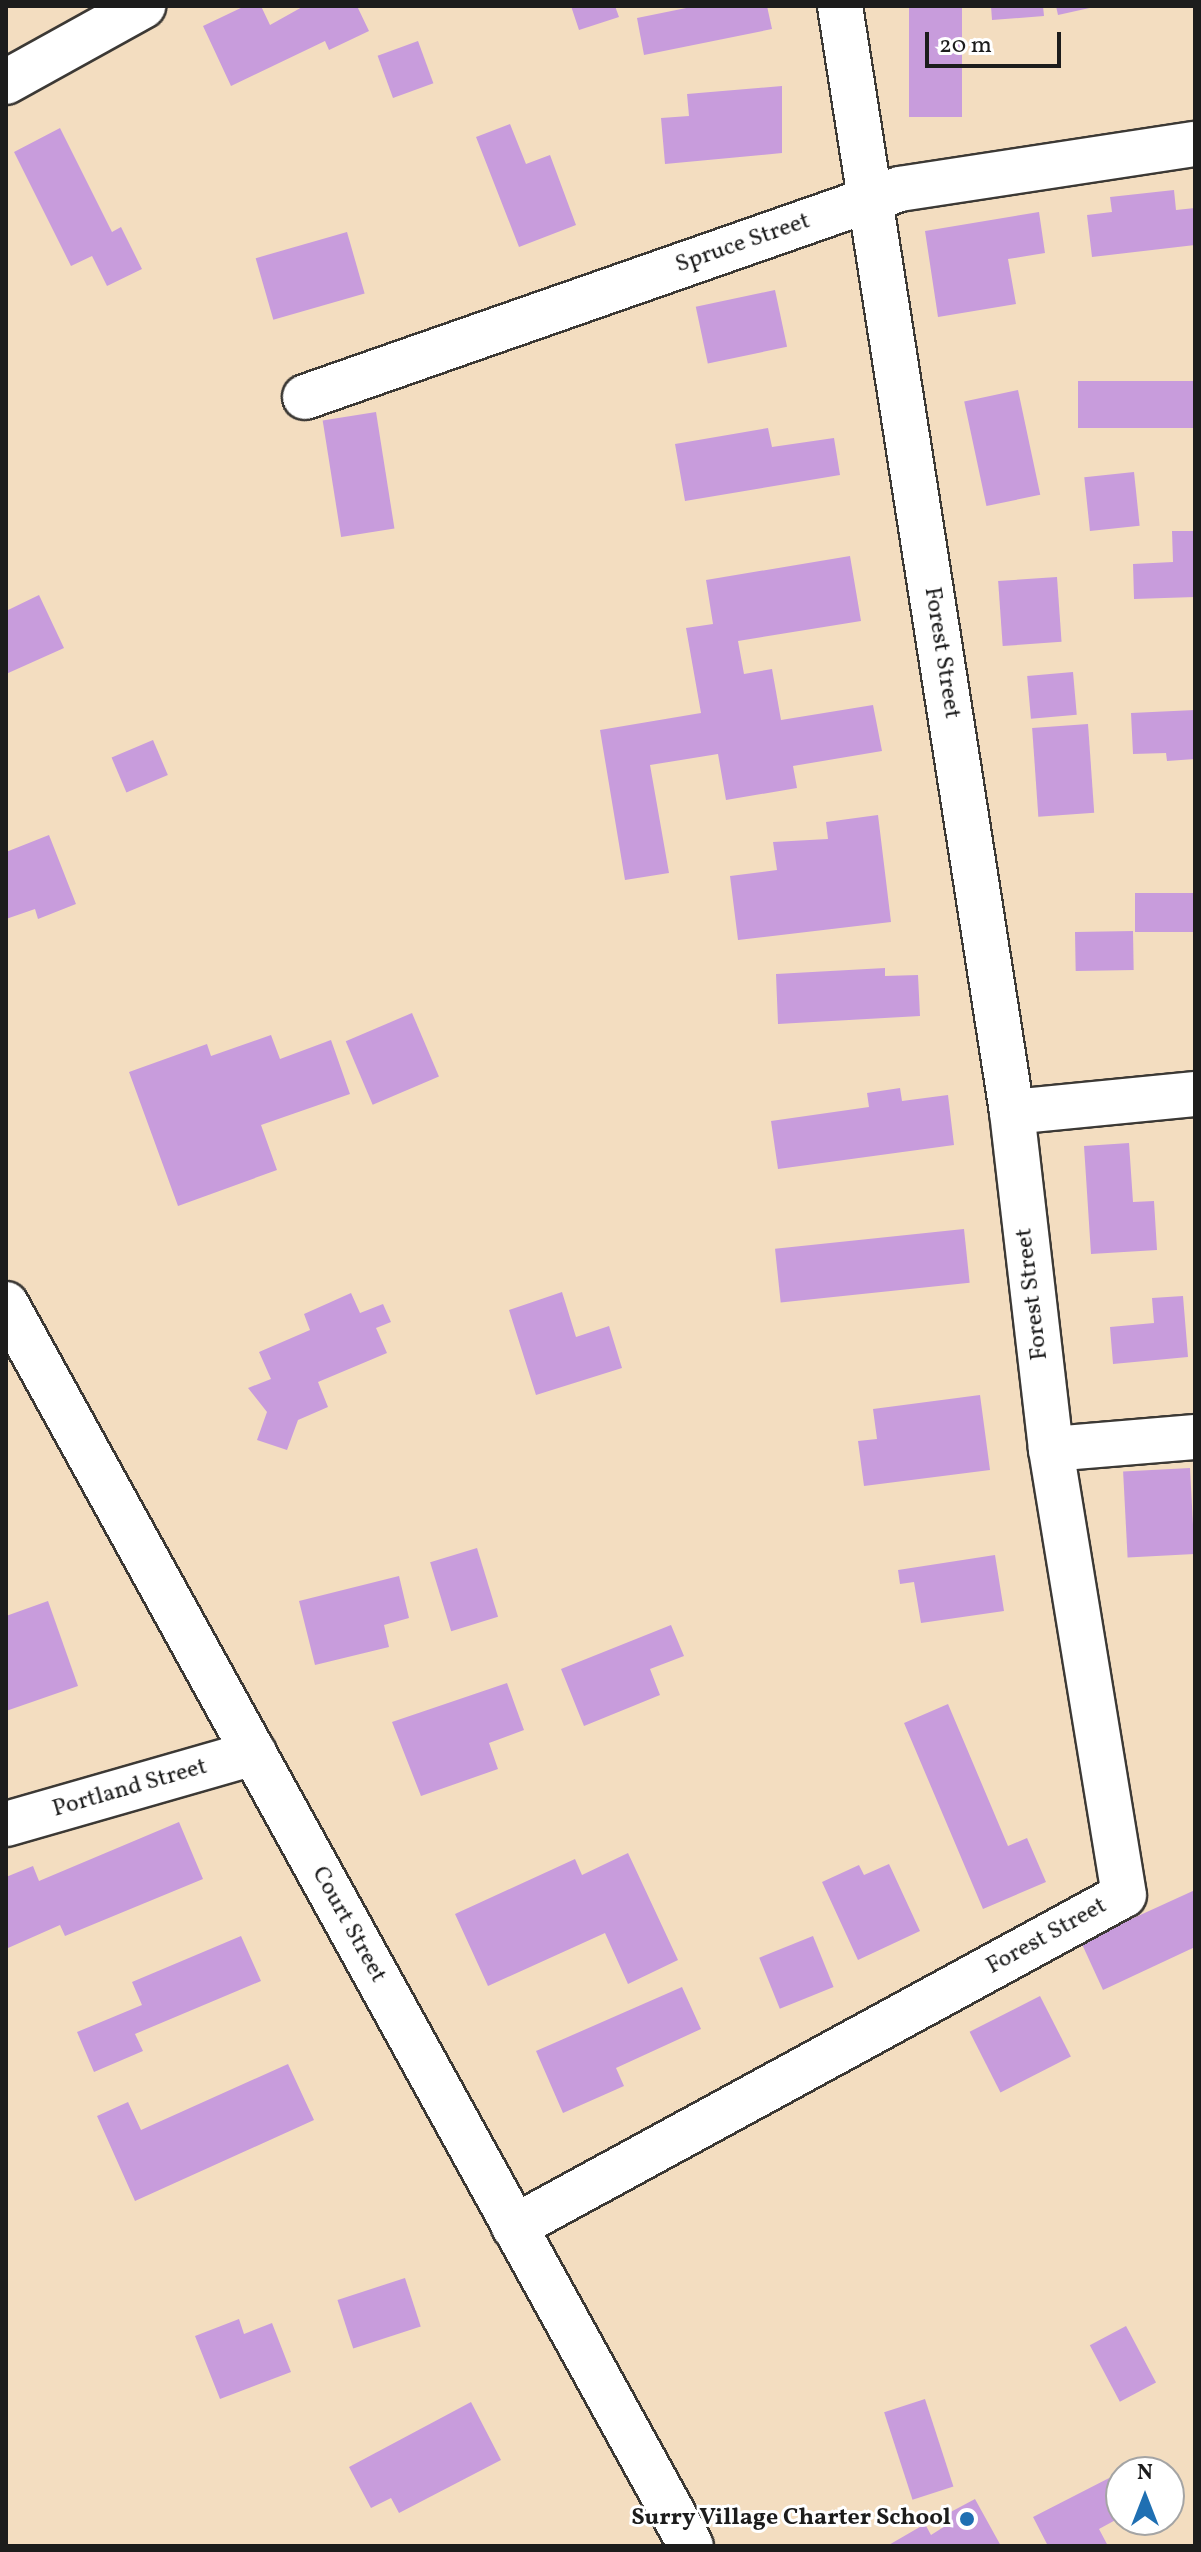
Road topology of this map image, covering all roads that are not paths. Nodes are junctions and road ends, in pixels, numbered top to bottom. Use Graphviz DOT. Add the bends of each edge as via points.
graph roads {
  1 [pos="143,6"];
  2 [pos="840,6"];
  3 [pos="6,82"];
  4 [pos="1195,144"];
  5 [pos="871,200"];
  6 [pos="305,397"];
  7 [pos="1195,1094"];
  8 [pos="1012,1112"];
  9 [pos="6,1304"];
  10 [pos="1195,1437"];
  11 [pos="1051,1449"];
  12 [pos="254,1753"];
  13 [pos="6,1824"];
  14 [pos="514,2227"];
  15 [pos="691,2546"];
  1 -- 3 [label="street"];
  2 -- 5 [label="street, Forest Street"];
  4 -- 5 [label="street, Spruce Street" via="900,189"];
  5 -- 6 [label="street, Spruce Street"];
  5 -- 8 [label="street, Forest Street"];
  7 -- 8 [label="street"];
  8 -- 11 [label="street, Forest Street"];
  9 -- 12 [label="street, Court Street"];
  10 -- 11 [label="street"];
  11 -- 14 [label="street, Forest Street" via="1124,1895"];
  12 -- 13 [label="street, Portland Street"];
  12 -- 14 [label="street, Court Street"];
  14 -- 15 [label="street, Court Street"];
}
